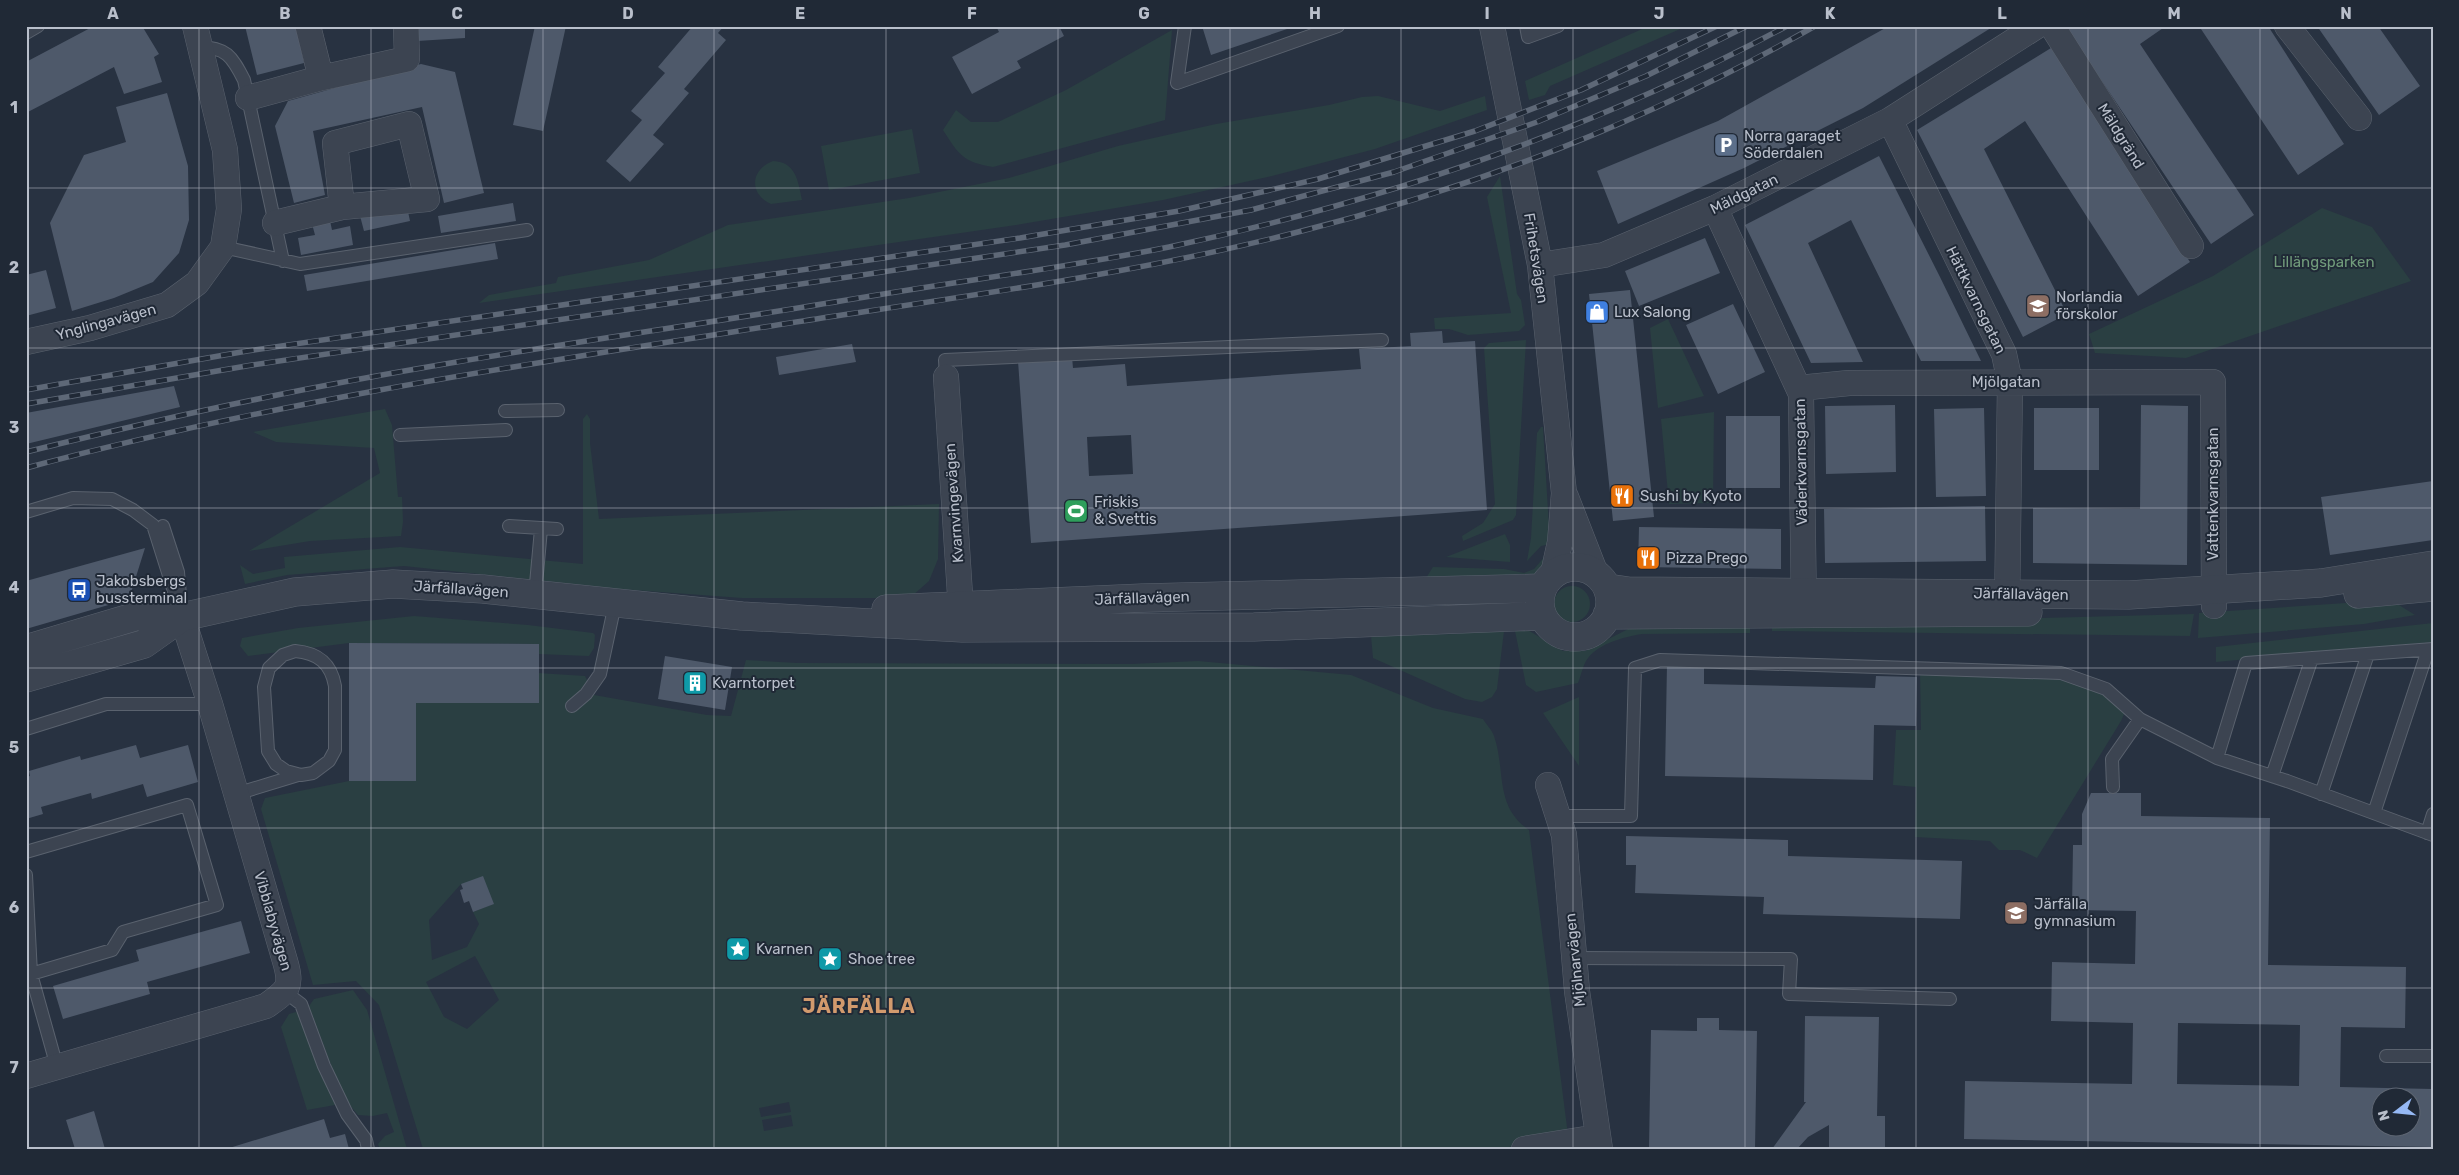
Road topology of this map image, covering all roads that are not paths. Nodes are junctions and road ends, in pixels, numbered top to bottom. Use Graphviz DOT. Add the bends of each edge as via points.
graph roads {
  1 [pos="38,26"];
  2 [pos="308,26"];
  3 [pos="406,26"];
  4 [pos="1185,26"];
  5 [pos="1338,26"];
  6 [pos="1492,26"];
  7 [pos="1526,26"];
  8 [pos="1558,26"];
  9 [pos="2037,26"];
  10 [pos="2052,26"];
  11 [pos="2288,26"];
  12 [pos="26,32"];
  13 [pos="195,36"];
  14 [pos="321,78"];
  15 [pos="248,98"];
  16 [pos="2359,118"];
  17 [pos="1890,120"];
  18 [pos="342,208"];
  19 [pos="1715,208"];
  20 [pos="275,223"];
  21 [pos="527,230"];
  22 [pos="2190,246"];
  23 [pos="223,247"];
  24 [pos="283,261"];
  25 [pos="1540,265"];
  26 [pos="1382,340"];
  27 [pos="26,342"];
  28 [pos="946,377"];
  29 [pos="2010,382"];
  30 [pos="2213,382"];
  31 [pos="1799,388"];
  32 [pos="558,410"];
  33 [pos="506,411"];
  34 [pos="506,430"];
  35 [pos="400,435"];
  36 [pos="1564,493"];
  37 [pos="26,512"];
  38 [pos="163,526"];
  39 [pos="509,526"];
  40 [pos="540,529"];
  41 [pos="557,529"];
  42 [pos="2433,565"];
  43 [pos="1547,581"];
  44 [pos="1602,581"];
  45 [pos="2433,587"];
  46 [pos="535,595"];
  47 [pos="2214,599"];
  48 [pos="1804,602"];
  49 [pos="2008,603"];
  50 [pos="615,604"];
  51 [pos="1608,615"];
  52 [pos="1542,616"];
  53 [pos="182,617"];
  54 [pos="962,617"];
  55 [pos="26,649"];
  56 [pos="2431,650"];
  57 [pos="2368,654"];
  58 [pos="2312,658"];
  59 [pos="26,678"];
  60 [pos="210,704"];
  61 [pos="572,706"];
  62 [pos="2140,719"];
  63 [pos="26,729"];
  64 [pos="2216,758"];
  65 [pos="301,775"];
  66 [pos="2272,776"];
  67 [pos="1548,785"];
  68 [pos="2113,787"];
  69 [pos="236,794"];
  70 [pos="2321,794"];
  71 [pos="2374,813"];
  72 [pos="2433,814"];
  73 [pos="1560,816"];
  74 [pos="2430,834"];
  75 [pos="26,852"];
  76 [pos="26,875"];
  77 [pos="26,882"];
  78 [pos="1574,958"];
  79 [pos="31,974"];
  80 [pos="286,992"];
  81 [pos="1950,999"];
  82 [pos="2386,1056"];
  83 [pos="2433,1056"];
  84 [pos="57,1067"];
  85 [pos="26,1076"];
  86 [pos="1599,1143"];
  87 [pos="368,1149"];
  88 [pos="1524,1149"];
  1 -- 12 [label="lane"];
  2 -- 14 [label="street"];
  3 -- 14 [label="street" via="407,59"];
  4 -- 5 [label="lane" via="1177,83"];
  6 -- 25 [label="street, Frihetsvägen"];
  7 -- 8 [label="lane" via="1528,37"];
  9 -- 17 [label="street, Mäldgatan"];
  10 -- 22 [label="street, Mäldgränd"];
  11 -- 16 [label="street"];
  13 -- 15 [label="lane" via="222,49 231,58 244,80"];
  13 -- 23 [label="street, Ynglingavägen" via="225,150 229,209"];
  14 -- 15 [label="street"];
  15 -- 20 [label="lane"];
  17 -- 19 [label="street, Mäldgatan"];
  17 -- 29 [label="street, Hättkvarnsgatan" via="2004,354"];
  18 -- 20 [label="street"];
  19 -- 25 [label="street, Mäldgatan" via="1604,255"];
  19 -- 31 [label="street, Väderkvarnsgatan"];
  20 -- 24 [label="lane"];
  21 -- 24 [label="lane" via="300,264"];
  23 -- 24 [label="lane"];
  23 -- 27 [label="street, Ynglingavägen" via="197,283 168,306"];
  25 -- 36 [label="street, Frihetsvägen"];
  26 -- 28 [label="lane" via="945,360"];
  28 -- 54 [label="street, Kvarnvingevägen"];
  29 -- 30 [label="street, Mjölgatan"];
  29 -- 31 [label="street, Mjölgatan" via="1848,383"];
  29 -- 49 [label="street, Hättkvarnsgatan"];
  30 -- 47 [label="street, Vattenkvarnsgatan"];
  31 -- 48 [label="street, Väderkvarnsgatan"];
  32 -- 33 [label="lane"];
  34 -- 35 [label="lane"];
  36 -- 43 [label="street, Frihetsvägen" via="1560,542"];
  36 -- 44 [label="street, Frihetsvägen"];
  37 -- 53 [label="lane" via="73,498 112,499 133,510 153,525"];
  38 -- 53 [label="lane" via="178,572"];
  39 -- 40 [label="lane"];
  40 -- 41 [label="lane"];
  40 -- 46 [label="lane"];
  42 -- 47 [label="street, Järfällavägen"];
  43 -- 44 [label="street" via="1564,568 1575,567"];
  43 -- 52 [label="street" via="1539,602"];
  43 -- 54 [label="street, Järfällavägen" via="1142,598"];
  44 -- 48 [label="street, Järfällavägen" via="1628,591"];
  44 -- 51 [label="street" via="1610,602"];
  45 -- 47 [label="street, Järfällavägen"];
  46 -- 50 [label="street, Järfällavägen"];
  46 -- 53 [label="street, Järfällavägen" via="483,588 393,584 295,592"];
  47 -- 49 [label="street, Järfällavägen" via="2130,595"];
  48 -- 49 [label="street, Järfällavägen"];
  48 -- 51 [label="street, Järfällavägen"];
  50 -- 54 [label="street, Järfällavägen" via="742,616"];
  50 -- 61 [label="lane" via="600,674 586,694"];
  51 -- 52 [label="street" via="1594,632 1576,637 1554,631"];
  52 -- 54 [label="street, Järfällavägen" via="1254,627"];
  53 -- 55 [label="street, Järfällavägen" via="137,616"];
  53 -- 59 [label="street, Järfällavägen" via="144,644"];
  53 -- 60 [label="street, Vibblabyvägen"];
  56 -- 57 [label="lane"];
  56 -- 71 [label="lane"];
  57 -- 58 [label="lane"];
  57 -- 70 [label="lane"];
  58 -- 64 [label="lane" via="2246,663"];
  58 -- 66 [label="lane"];
  60 -- 63 [label="lane" via="106,704"];
  60 -- 69 [label="street, Vibblabyvägen"];
  62 -- 64 [label="lane"];
  62 -- 68 [label="lane" via="2112,759"];
  62 -- 73 [label="lane" via="2106,689 2061,673 1660,660 1635,668 1631,816"];
  64 -- 66 [label="lane"];
  65 -- 65 [label="lane" via="313,773 324,766 335,750 335,686 327,664 307,652 295,651 283,655 269,668 264,687 268,751 276,764"];
  65 -- 69 [label="lane"];
  66 -- 70 [label="lane"];
  67 -- 73 [label="street, Mjölnarvägen"];
  69 -- 80 [label="street, Vibblabyvägen" via="289,974"];
  70 -- 71 [label="lane"];
  71 -- 74 [label="lane"];
  72 -- 74 [label="lane"];
  73 -- 78 [label="street, Mjölnarvägen"];
  75 -- 79 [label="lane" via="187,805 217,905 123,932 112,950"];
  76 -- 77 [label="lane"];
  77 -- 79 [label="lane"];
  78 -- 81 [label="lane" via="1791,959 1789,994"];
  78 -- 86 [label="street, Mjölnarvägen"];
  79 -- 84 [label="lane"];
  80 -- 84 [label="street, Vibblabyvägen" via="266,1006"];
  80 -- 87 [label="lane" via="301,1004 324,1066"];
  82 -- 83 [label="lane"];
  84 -- 85 [label="street, Vibblabyvägen"];
  86 -- 88 [label="street, Mjölnarvägen"];
}
